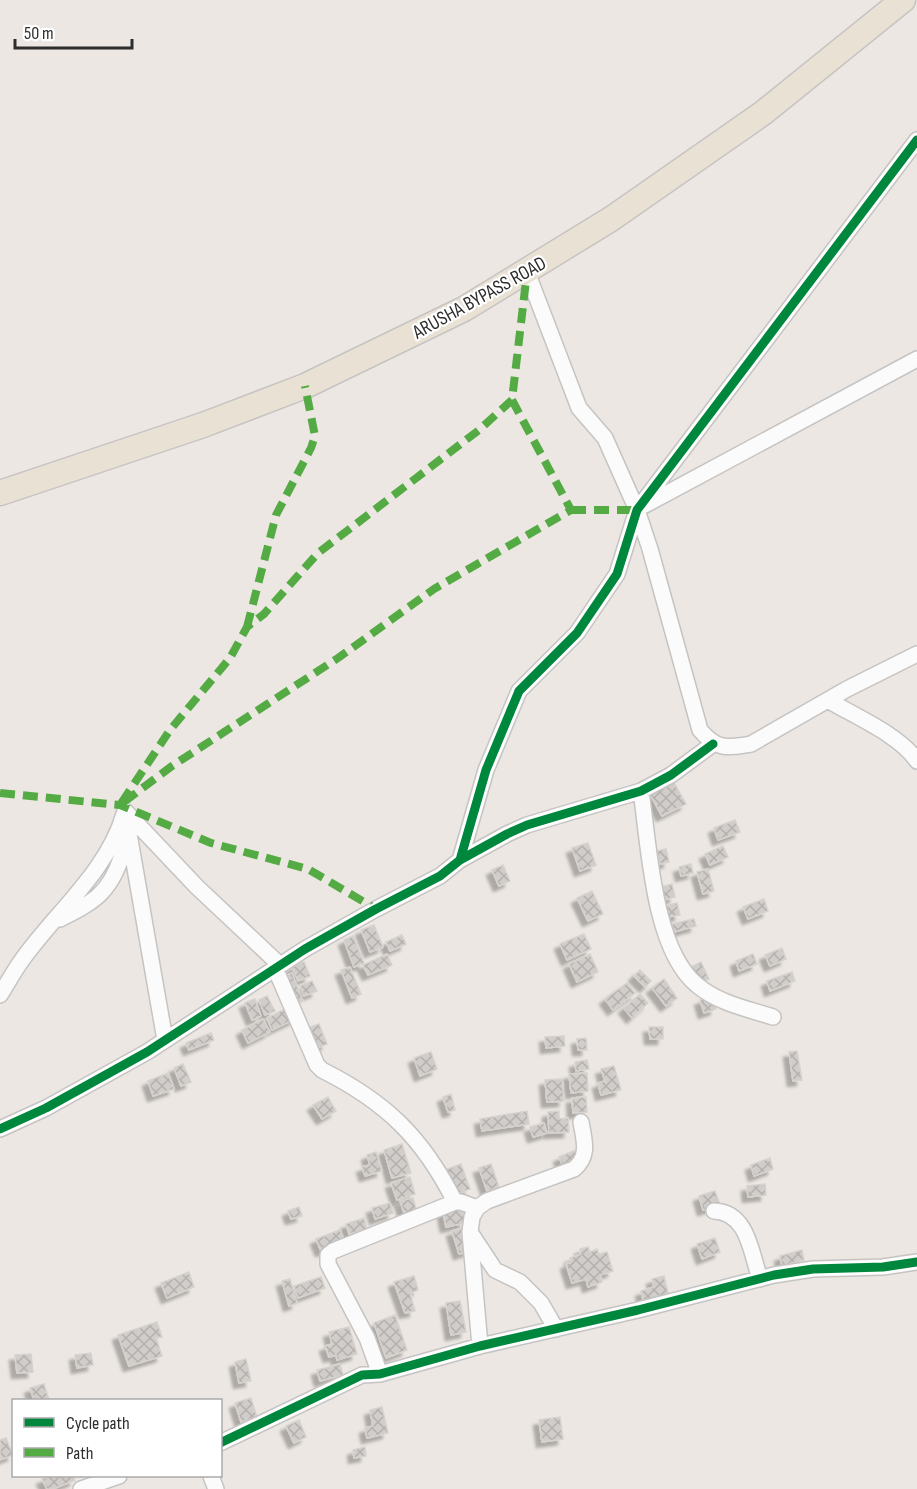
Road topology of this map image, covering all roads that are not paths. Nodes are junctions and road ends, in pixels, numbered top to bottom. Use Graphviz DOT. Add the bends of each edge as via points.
graph roads {
  1 [pos="903,0"];
  2 [pos="917,140"];
  3 [pos="527,272"];
  4 [pos="917,359"];
  5 [pos="0,493"];
  6 [pos="637,510"];
  7 [pos="917,654"];
  8 [pos="828,700"];
  9 [pos="713,744"];
  10 [pos="917,761"];
  11 [pos="641,791"];
  12 [pos="125,811"];
  13 [pos="460,860"];
  14 [pos="278,967"];
  15 [pos="0,995"];
  16 [pos="773,1017"];
  17 [pos="165,1040"];
  18 [pos="580,1122"];
  19 [pos="0,1129"];
  20 [pos="455,1202"];
  21 [pos="477,1208"];
  22 [pos="714,1211"];
  23 [pos="470,1232"];
  24 [pos="917,1262"];
  25 [pos="760,1280"];
  26 [pos="556,1329"];
  27 [pos="480,1346"];
  28 [pos="380,1374"];
  29 [pos="222,1442"];
  30 [pos="116,1477"];
  31 [pos="81,1489"];
  1 -- 3 [label="main road, ARUSHA BYPASS ROAD" via="763,113"];
  2 -- 6 [label="street"];
  3 -- 5 [label="main road, ARUSHA BYPASS ROAD" via="464,309 304,387"];
  3 -- 6 [label="street" via="579,408 605,438"];
  4 -- 6 [label="street"];
  6 -- 9 [label="street" via="700,730"];
  6 -- 13 [label="street" via="617,574 577,633 519,691 486,770"];
  7 -- 8 [label="street"];
  8 -- 9 [label="street" via="750,744"];
  8 -- 10 [label="street" via="900,744"];
  9 -- 11 [label="street" via="671,775"];
  11 -- 13 [label="street" via="527,825"];
  11 -- 16 [label="street" via="662,921 678,961 699,987 720,999"];
  12 -- 14 [label="street"];
  12 -- 15 [label="street" via="118,834 97,869 21,960"];
  12 -- 17 [label="street"];
  13 -- 14 [label="street" via="440,876"];
  14 -- 17 [label="street"];
  14 -- 20 [label="street" via="317,1065 369,1096 406,1129 432,1161"];
  17 -- 19 [label="street" via="46,1108"];
  18 -- 21 [label="street" via="585,1146 581,1163 574,1169 516,1189"];
  20 -- 21 [label="street"];
  20 -- 28 [label="street" via="328,1255 328,1264 367,1338"];
  21 -- 23 [label="street"];
  22 -- 25 [label="street" via="733,1215 742,1226"];
  23 -- 26 [label="street" via="495,1269 520,1282 541,1303"];
  23 -- 27 [label="street"];
  24 -- 25 [label="street" via="800,1270"];
  25 -- 26 [label="street"];
  26 -- 27 [label="street"];
  27 -- 28 [label="street"];
  28 -- 29 [label="street" via="362,1375"];
  30 -- 31 [label="street"];
}
